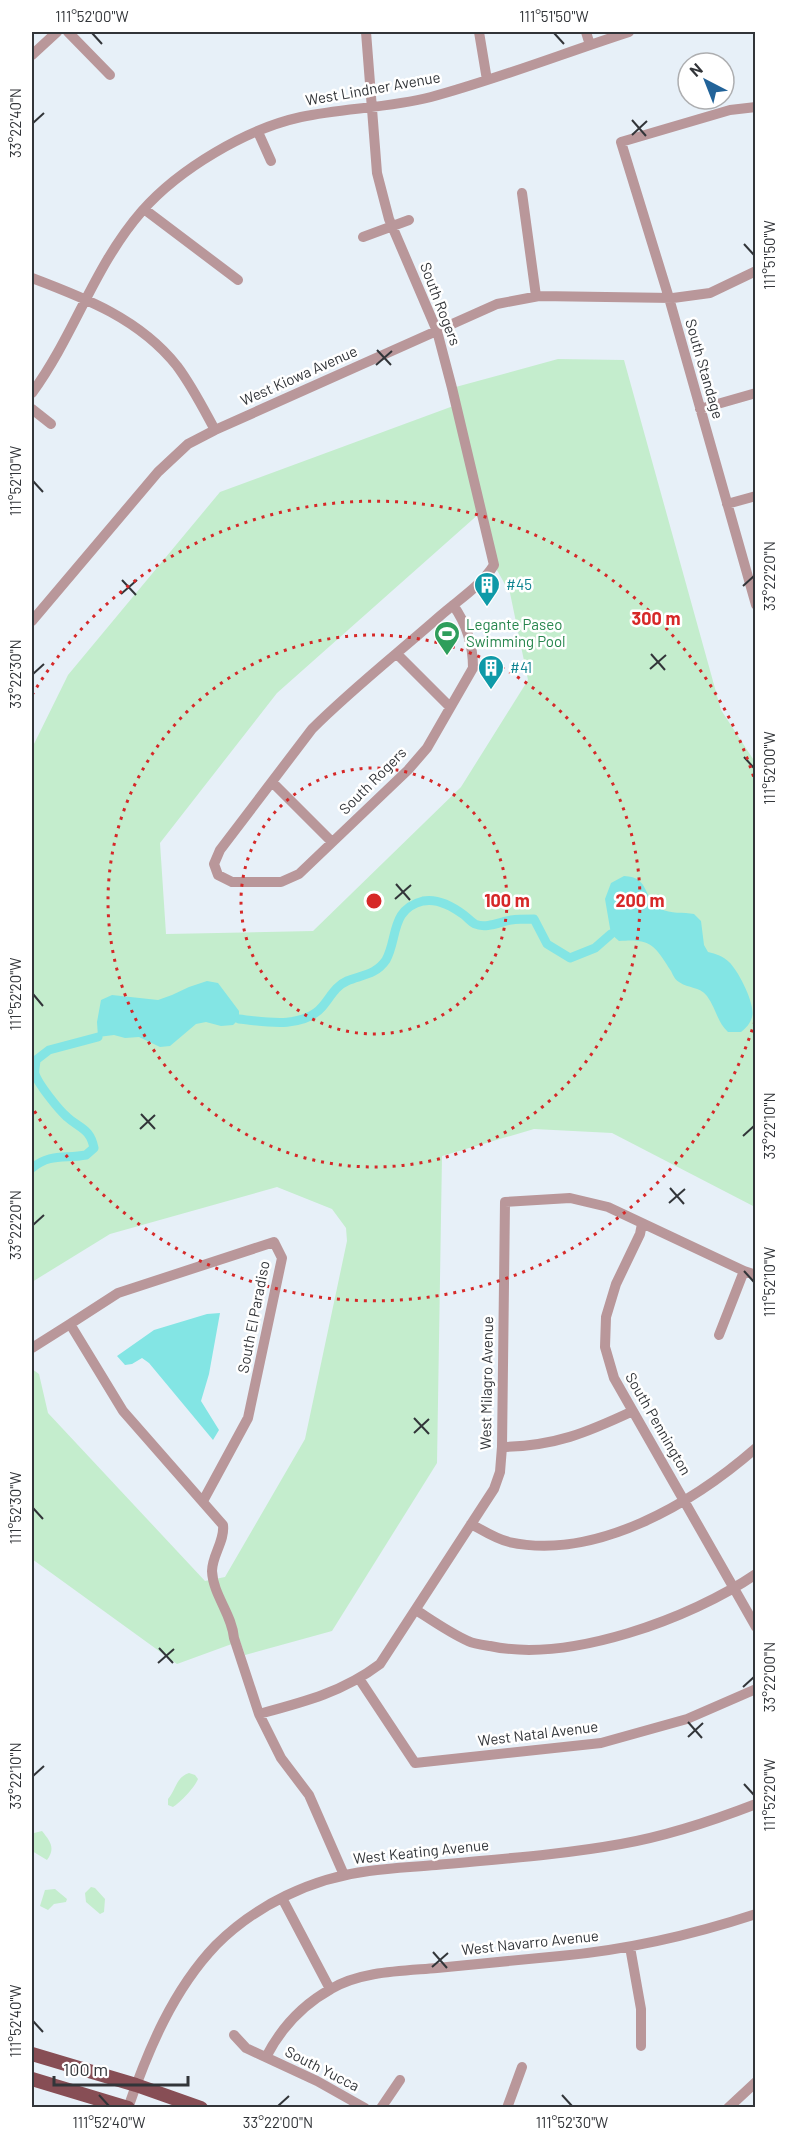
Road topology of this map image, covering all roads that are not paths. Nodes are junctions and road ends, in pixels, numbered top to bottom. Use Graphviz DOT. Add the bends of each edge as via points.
graph roads {
  1 [pos="57,32"];
  2 [pos="68,32"];
  3 [pos="366,32"];
  4 [pos="479,32"];
  5 [pos="586,32"];
  6 [pos="629,32"];
  7 [pos="590,45"];
  8 [pos="32,55"];
  9 [pos="110,75"];
  10 [pos="487,80"];
  11 [pos="372,107"];
  12 [pos="756,107"];
  13 [pos="258,132"];
  14 [pos="271,161"];
  15 [pos="522,193"];
  16 [pos="144,209"];
  17 [pos="409,220"];
  18 [pos="392,225"];
  19 [pos="363,237"];
  20 [pos="756,271"];
  21 [pos="32,278"];
  22 [pos="238,280"];
  23 [pos="536,296"];
  24 [pos="86,298"];
  25 [pos="669,298"];
  26 [pos="437,331"];
  27 [pos="32,393"];
  28 [pos="756,393"];
  29 [pos="32,409"];
  30 [pos="700,409"];
  31 [pos="51,424"];
  32 [pos="215,430"];
  33 [pos="756,496"];
  34 [pos="727,504"];
  35 [pos="453,605"];
  36 [pos="756,605"];
  37 [pos="32,621"];
  38 [pos="397,654"];
  39 [pos="450,707"];
  40 [pos="272,782"];
  41 [pos="332,842"];
  42 [pos="642,1224"];
  43 [pos="744,1271"];
  44 [pos="756,1275"];
  45 [pos="70,1324"];
  46 [pos="718,1335"];
  47 [pos="32,1348"];
  48 [pos="633,1411"];
  49 [pos="502,1447"];
  50 [pos="756,1448"];
  51 [pos="203,1501"];
  52 [pos="685,1501"];
  53 [pos="471,1524"];
  54 [pos="756,1574"];
  55 [pos="734,1589"];
  56 [pos="416,1610"];
  57 [pos="756,1627"];
  58 [pos="360,1680"];
  59 [pos="756,1689"];
  60 [pos="259,1714"];
  61 [pos="756,1804"];
  62 [pos="344,1875"];
  63 [pos="282,1898"];
  64 [pos="756,1914"];
  65 [pos="630,1947"];
  66 [pos="330,1989"];
  67 [pos="234,2035"];
  68 [pos="641,2046"];
  69 [pos="32,2054"];
  70 [pos="266,2057"];
  71 [pos="522,2067"];
  72 [pos="32,2079"];
  73 [pos="400,2080"];
  74 [pos="756,2082"];
  75 [pos="136,2085"];
  76 [pos="128,2108"];
  77 [pos="201,2108"];
  78 [pos="365,2108"];
  79 [pos="381,2108"];
  80 [pos="507,2108"];
  81 [pos="728,2108"];
  1 -- 8 [label="street"];
  2 -- 9 [label="street"];
  3 -- 11 [label="street, South Rogers"];
  4 -- 10 [label="street"];
  5 -- 7 [label="street"];
  6 -- 7 [label="street, West Lindner Avenue"];
  7 -- 10 [label="street, West Lindner Avenue"];
  10 -- 11 [label="street, West Lindner Avenue" via="429,97"];
  11 -- 13 [label="street, West Lindner Avenue" via="298,118"];
  11 -- 18 [label="street, South Rogers" via="377,173"];
  12 -- 25 [label="street, South Standage" via="730,110 621,142"];
  13 -- 14 [label="street"];
  13 -- 16 [label="street, West Lindner Avenue" via="213,153"];
  15 -- 23 [label="street"];
  16 -- 22 [label="street"];
  16 -- 24 [label="street, West Lindner Avenue" via="115,246"];
  17 -- 18 [label="street"];
  18 -- 19 [label="street"];
  18 -- 26 [label="street, South Rogers"];
  20 -- 25 [label="street, West Kiowa Avenue" via="710,293"];
  21 -- 24 [label="street"];
  23 -- 25 [label="street, West Kiowa Avenue"];
  23 -- 26 [label="street, West Kiowa Avenue" via="497,304"];
  24 -- 27 [label="street, West Lindner Avenue" via="52,364"];
  24 -- 32 [label="street" via="119,316 176,364"];
  25 -- 30 [label="street, South Standage"];
  26 -- 32 [label="street, West Kiowa Avenue"];
  26 -- 35 [label="street, South Rogers" via="494,566"];
  28 -- 30 [label="street"];
  29 -- 31 [label="street"];
  30 -- 34 [label="street, South Standage"];
  32 -- 37 [label="street, West Kiowa Avenue" via="188,444 158,471"];
  33 -- 34 [label="street"];
  34 -- 36 [label="street, South Standage"];
  35 -- 38 [label="street, South Rogers"];
  35 -- 39 [label="street, South Rogers" via="463,619 473,668"];
  38 -- 39 [label="street"];
  38 -- 40 [label="street, South Rogers" via="312,729"];
  39 -- 41 [label="street, South Rogers" via="427,748 408,770"];
  40 -- 41 [label="street"];
  40 -- 41 [label="street, South Rogers" via="220,850 214,864 218,875 232,882 281,882 299,874"];
  42 -- 43 [label="street, West Milagro Avenue"];
  42 -- 48 [label="street, South Pennington" via="616,1284 606,1317 605,1337 614,1378"];
  42 -- 49 [label="street, West Milagro Avenue" via="608,1207 578,1199 505,1202"];
  43 -- 44 [label="street, West Milagro Avenue"];
  43 -- 46 [label="street"];
  45 -- 47 [label="street, South El Paradiso"];
  45 -- 51 [label="street" via="123,1411"];
  45 -- 51 [label="street, South El Paradiso" via="118,1293 274,1242 282,1258 248,1418"];
  48 -- 49 [label="street" via="552,1443"];
  48 -- 52 [label="street, South Pennington"];
  49 -- 53 [label="street, West Milagro Avenue" via="494,1489"];
  50 -- 52 [label="street"];
  51 -- 60 [label="street" via="223,1526 212,1573 226,1628 234,1638"];
  52 -- 53 [label="street" via="639,1523 589,1540 544,1546 507,1542"];
  52 -- 55 [label="street, South Pennington"];
  53 -- 56 [label="street, West Milagro Avenue"];
  54 -- 55 [label="street"];
  55 -- 56 [label="street" via="667,1621 602,1640 551,1649 509,1650 468,1642"];
  55 -- 57 [label="street, South Pennington"];
  56 -- 58 [label="street, West Milagro Avenue" via="380,1664"];
  58 -- 59 [label="street, West Natal Avenue" via="416,1763 601,1743 687,1719"];
  58 -- 60 [label="street, West Milagro Avenue"];
  60 -- 62 [label="street" via="281,1758 309,1795"];
  61 -- 62 [label="street, West Keating Avenue" via="700,1824 621,1844"];
  62 -- 63 [label="street, West Keating Avenue"];
  63 -- 66 [label="street"];
  63 -- 75 [label="street, West Keating Avenue" via="243,1922 200,1964 168,2012"];
  64 -- 65 [label="street, West Navarro Avenue"];
  65 -- 66 [label="street, West Navarro Avenue" via="361,1977"];
  65 -- 68 [label="street" via="641,2009"];
  66 -- 70 [label="street, West Navarro Avenue" via="299,2010"];
  67 -- 70 [label="street, South Yucca" via="246,2048"];
  69 -- 75 [label="main road"];
  70 -- 78 [label="street, South Yucca"];
  71 -- 80 [label="street"];
  72 -- 76 [label="main road"];
  73 -- 79 [label="street"];
  74 -- 81 [label="street"];
  75 -- 76 [label="street, West Keating Avenue"];
  75 -- 77 [label="main road"];
}
